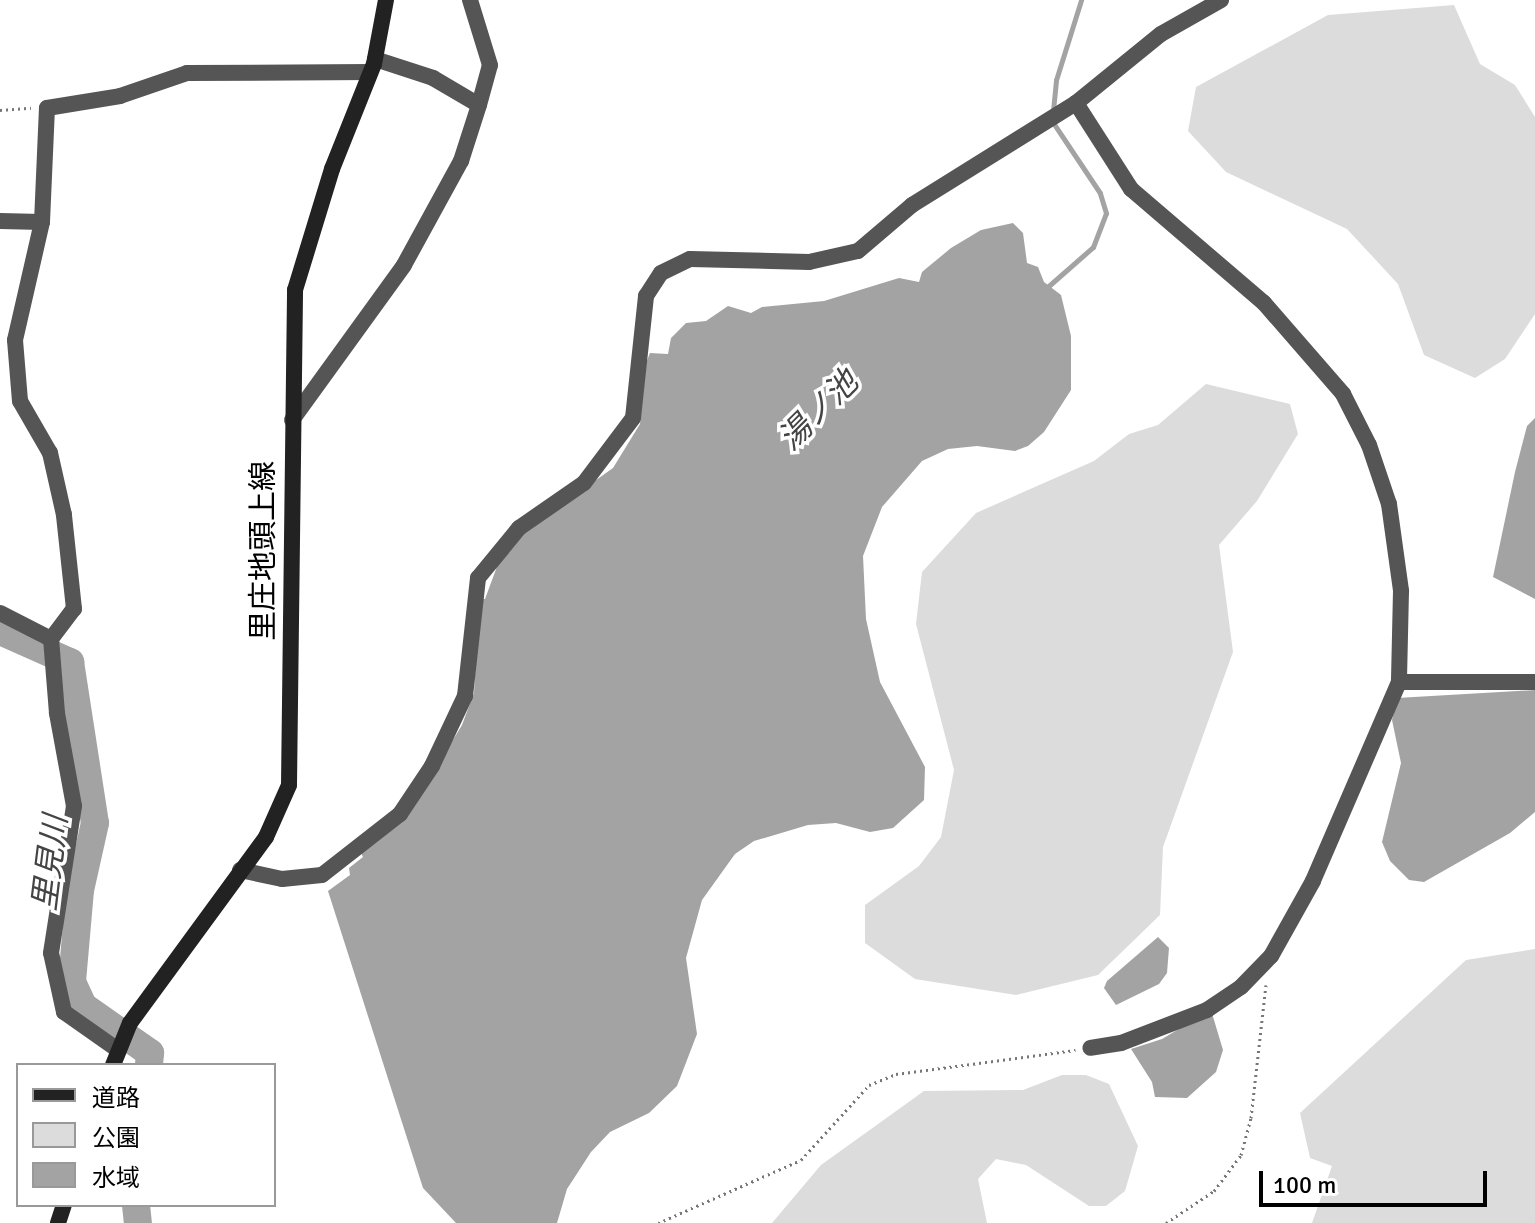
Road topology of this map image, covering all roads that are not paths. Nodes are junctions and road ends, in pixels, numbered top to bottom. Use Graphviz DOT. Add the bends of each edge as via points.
graph roads {
  1 [pos="386,0"];
  2 [pos="470,0"];
  3 [pos="1221,0"];
  4 [pos="373,66"];
  5 [pos="1076,103"];
  6 [pos="479,105"];
  7 [pos="0,221"];
  8 [pos="42,222"];
  9 [pos="292,420"];
  10 [pos="0,613"];
  11 [pos="51,640"];
  12 [pos="1399,682"];
  13 [pos="1535,682"];
  14 [pos="240,870"];
  15 [pos="1090,1048"];
  16 [pos="118,1052"];
  1 -- 4 [label="main road, 里庄地頭上線"];
  2 -- 6 [label="street" via="490,65"];
  3 -- 5 [label="street" via="1161,34"];
  4 -- 6 [label="street" via="433,78"];
  4 -- 8 [label="street" via="187,73 120,96 47,108"];
  4 -- 9 [label="main road, 里庄地頭上線" via="299,268"];
  5 -- 12 [label="street" via="1131,189 1264,303 1343,394 1369,445 1398,553"];
  5 -- 14 [label="street" via="912,205 877,237 841,259 690,259 661,273 646,296 633,418 584,483 519,528 478,578 465,696 432,766 400,814 322,875 282,879"];
  6 -- 9 [label="street" via="461,161 404,265"];
  7 -- 8 [label="street"];
  8 -- 11 [label="street" via="15,340 20,401 50,453 64,515 74,609"];
  9 -- 14 [label="main road, 里庄地頭上線" via="289,785 266,837"];
  10 -- 11 [label="street"];
  11 -- 16 [label="street" via="74,806 54,920 54,981 72,1022"];
  12 -- 13 [label="street"];
  12 -- 15 [label="street" via="1313,881 1271,956 1241,987 1207,1010 1121,1043"];
  14 -- 16 [label="main road, 里庄地頭上線" via="130,1023"];
}
